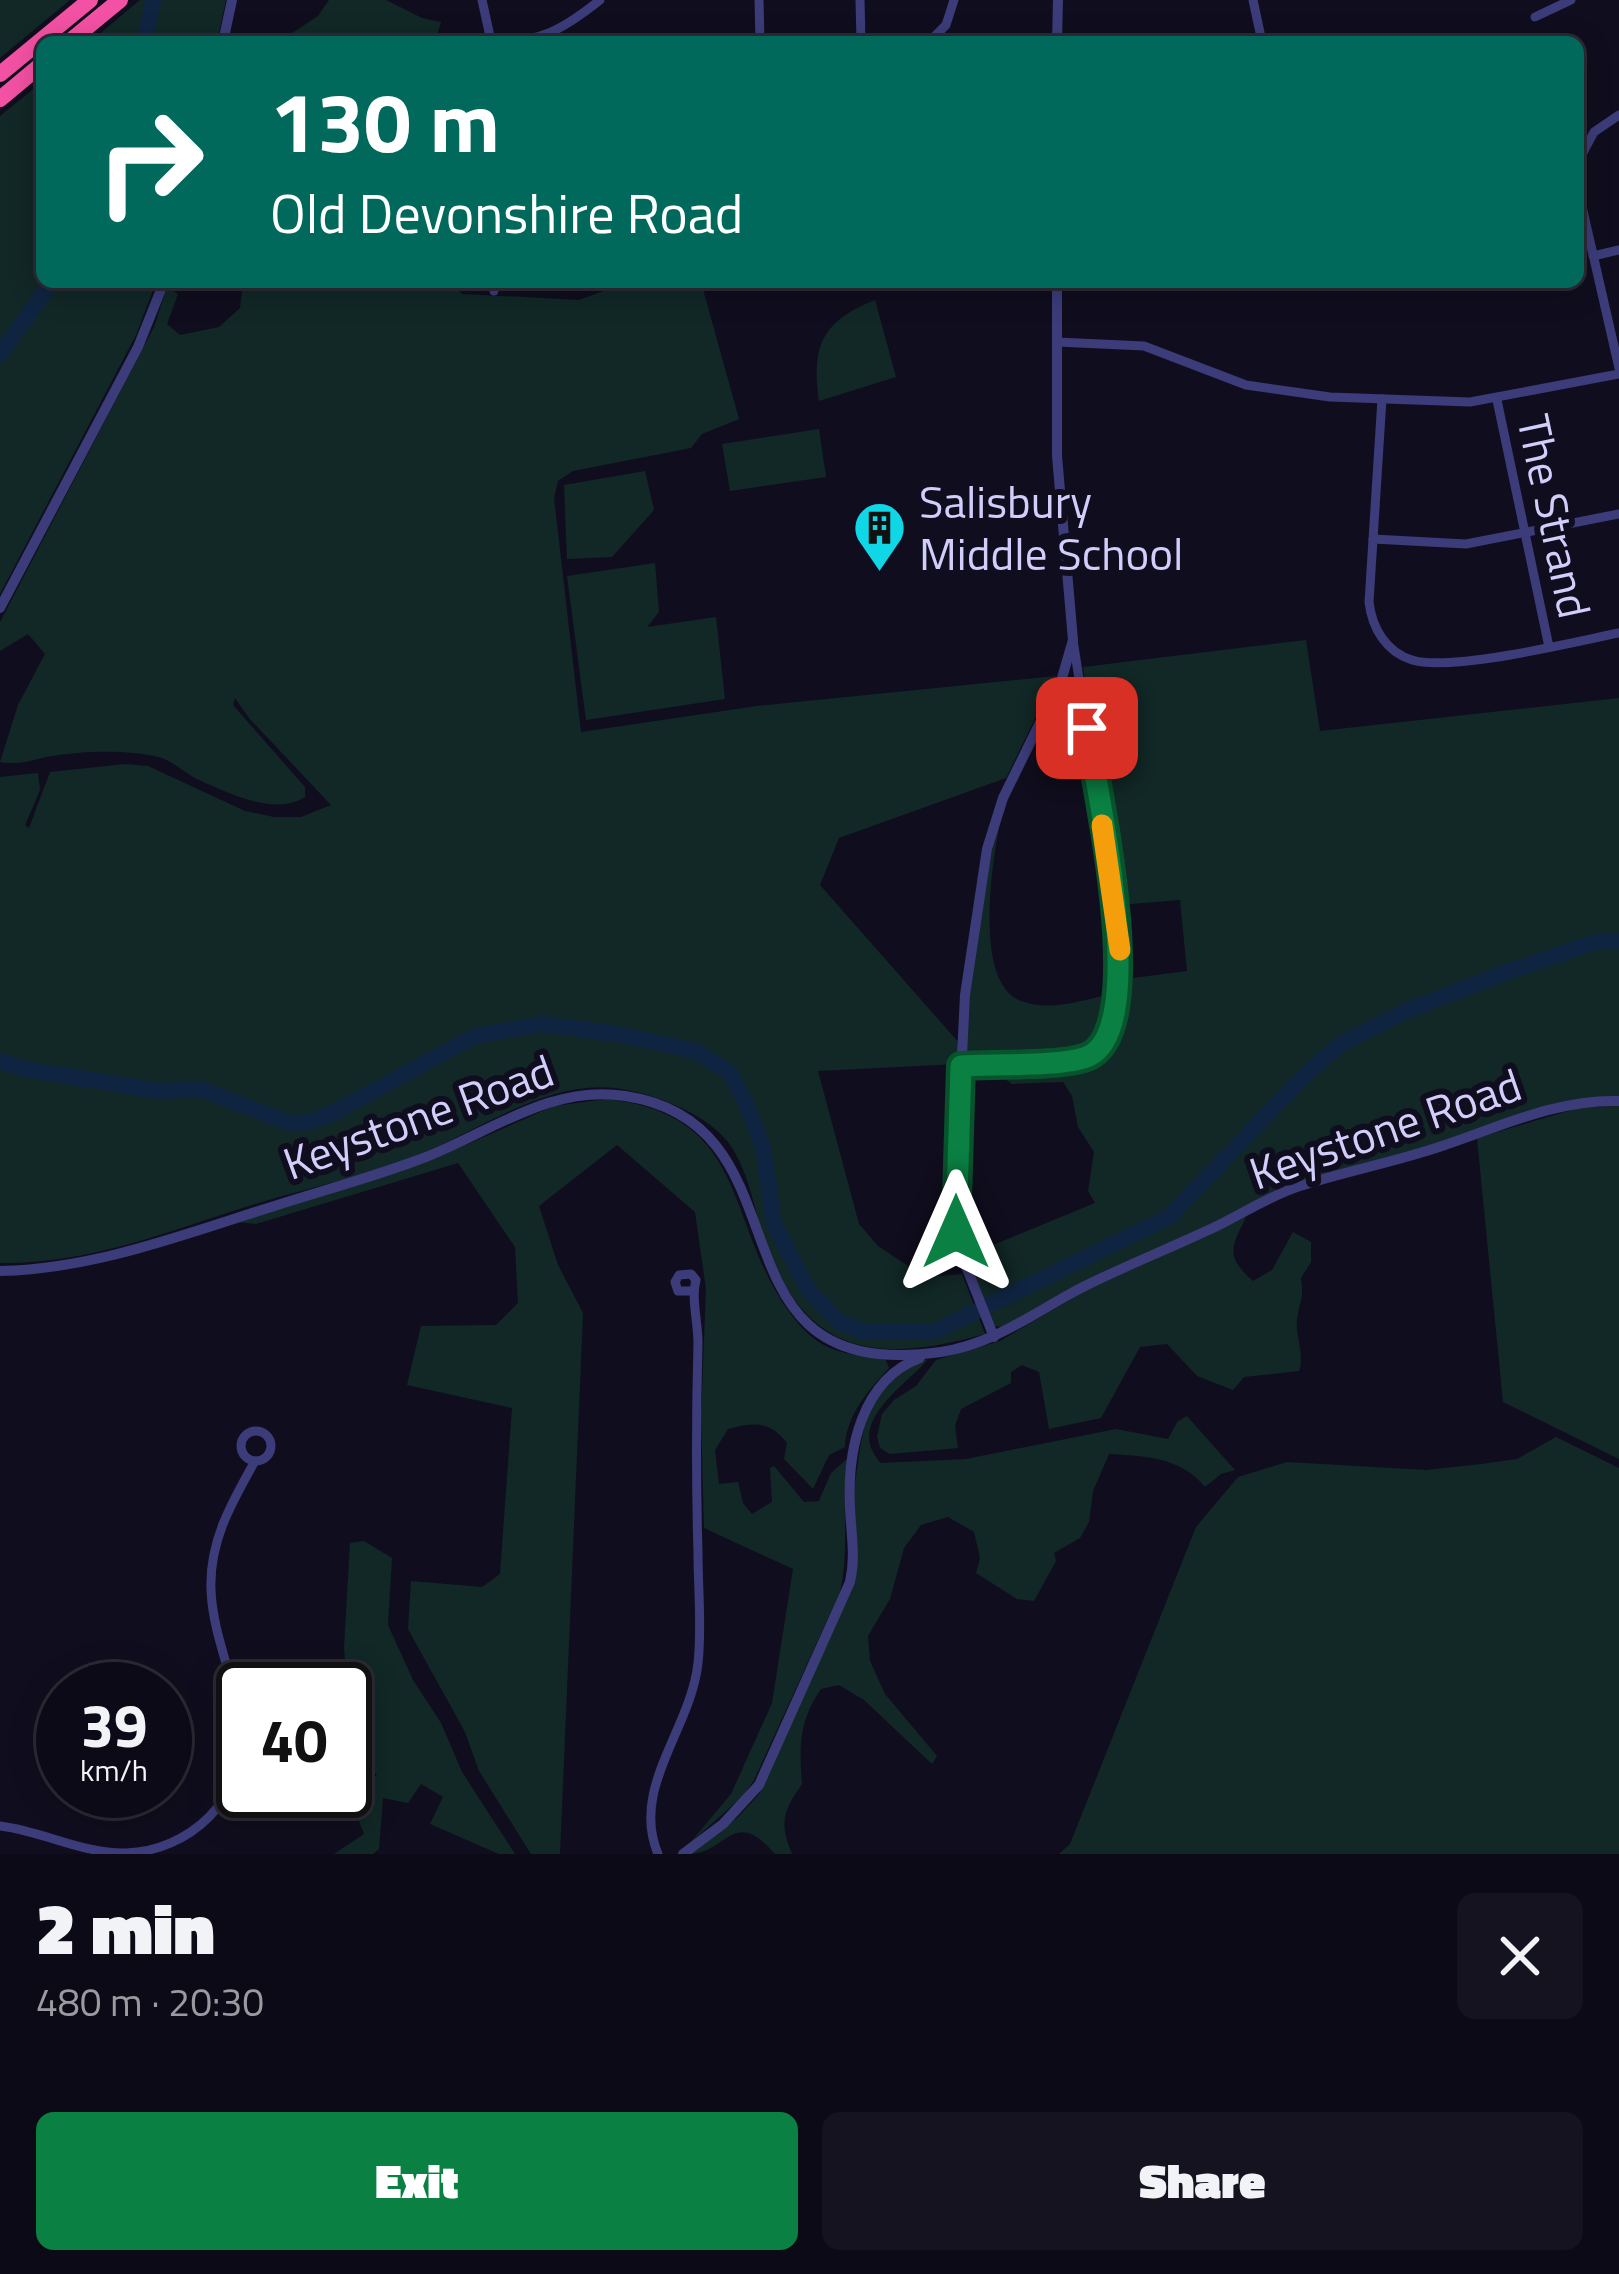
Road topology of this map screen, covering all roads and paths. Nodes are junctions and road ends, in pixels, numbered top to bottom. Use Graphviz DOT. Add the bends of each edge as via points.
graph roads {
  1 [pos="90,0"];
  2 [pos="120,0"];
  3 [pos="232,0"];
  4 [pos="482,0"];
  5 [pos="600,0"];
  6 [pos="759,0"];
  7 [pos="860,0"];
  8 [pos="954,0"];
  9 [pos="1058,0"];
  10 [pos="1253,0"];
  11 [pos="1570,0"];
  12 [pos="1535,17"];
  13 [pos="46,36"];
  14 [pos="76,36"];
  15 [pos="225,36"];
  16 [pos="490,36"];
  17 [pos="543,36"];
  18 [pos="760,36"];
  19 [pos="861,36"];
  20 [pos="934,36"];
  21 [pos="1057,36"];
  22 [pos="1261,36"];
  23 [pos="36,44"];
  24 [pos="36,69"];
  25 [pos="0,74"];
  26 [pos="0,99"];
  27 [pos="1619,115"];
  28 [pos="1584,151"];
  29 [pos="1584,216"];
  30 [pos="1619,250"];
  31 [pos="1593,256"];
  32 [pos="162,288"];
  33 [pos="1057,288"];
  34 [pos="1057,342"];
  35 [pos="1619,371"];
  36 [pos="1382,399"];
  37 [pos="1497,400"];
  38 [pos="1619,514"];
  39 [pos="1526,533"];
  40 [pos="1373,539"];
  41 [pos="0,608"];
  42 [pos="1619,633"];
  43 [pos="1073,640"];
  44 [pos="1550,647"];
  45 [pos="961,1066"];
  46 [pos="1619,1101"];
  47 [pos="0,1271"];
  48 [pos="692,1291"];
  49 [pos="992,1333"];
  50 [pos="935,1352"];
  51 [pos="255,1461"];
  52 [pos="0,1826"];
  53 [pos="658,1854"];
  54 [pos="683,1854"];
  1 -- 13 [label="highway"];
  2 -- 14 [label="highway"];
  3 -- 15 [label="street"];
  4 -- 16 [label="street"];
  5 -- 17 [label="street"];
  6 -- 18 [label="street"];
  7 -- 19 [label="street"];
  8 -- 20 [label="street"];
  9 -- 21 [label="street"];
  10 -- 22 [label="street"];
  11 -- 12 [label="street"];
  23 -- 25 [label="highway"];
  24 -- 26 [label="highway"];
  27 -- 28 [label="street"];
  29 -- 31 [label="street"];
  30 -- 31 [label="street"];
  31 -- 35 [label="street"];
  32 -- 41 [label="street"];
  33 -- 34 [label="street"];
  34 -- 36 [label="street" via="1144,346 1273,392"];
  34 -- 43 [label="street"];
  35 -- 37 [label="street"];
  36 -- 37 [label="street"];
  36 -- 40 [label="street"];
  37 -- 39 [label="street, The Strand"];
  38 -- 39 [label="street"];
  39 -- 40 [label="street" via="1466,544"];
  39 -- 44 [label="street, The Strand"];
  40 -- 44 [label="street" via="1370,613 1394,650 1434,662"];
  42 -- 44 [label="street"];
  43 -- 45 [label="street" via="991,831"];
  43 -- 45 [label="street" via="1118,930 1110,1032 1077,1060"];
  45 -- 49 [label="street" via="954,1216"];
  46 -- 49 [label="street, Keystone Road" via="1538,1113 1288,1190"];
  47 -- 50 [label="street, Keystone Road" via="91,1263 423,1159 546,1104 624,1095 676,1114 722,1150 780,1288 820,1336 853,1351"];
  48 -- 53 [label="street" via="699,1650 688,1707 650,1802"];
  49 -- 50 [label="street, Keystone Road"];
  50 -- 54 [label="street" via="899,1368 867,1406 856,1434 854,1556 845,1596 759,1785"];
  51 -- 52 [label="street" via="222,1522 211,1573 242,1721 225,1797 191,1832 133,1853"];
}
